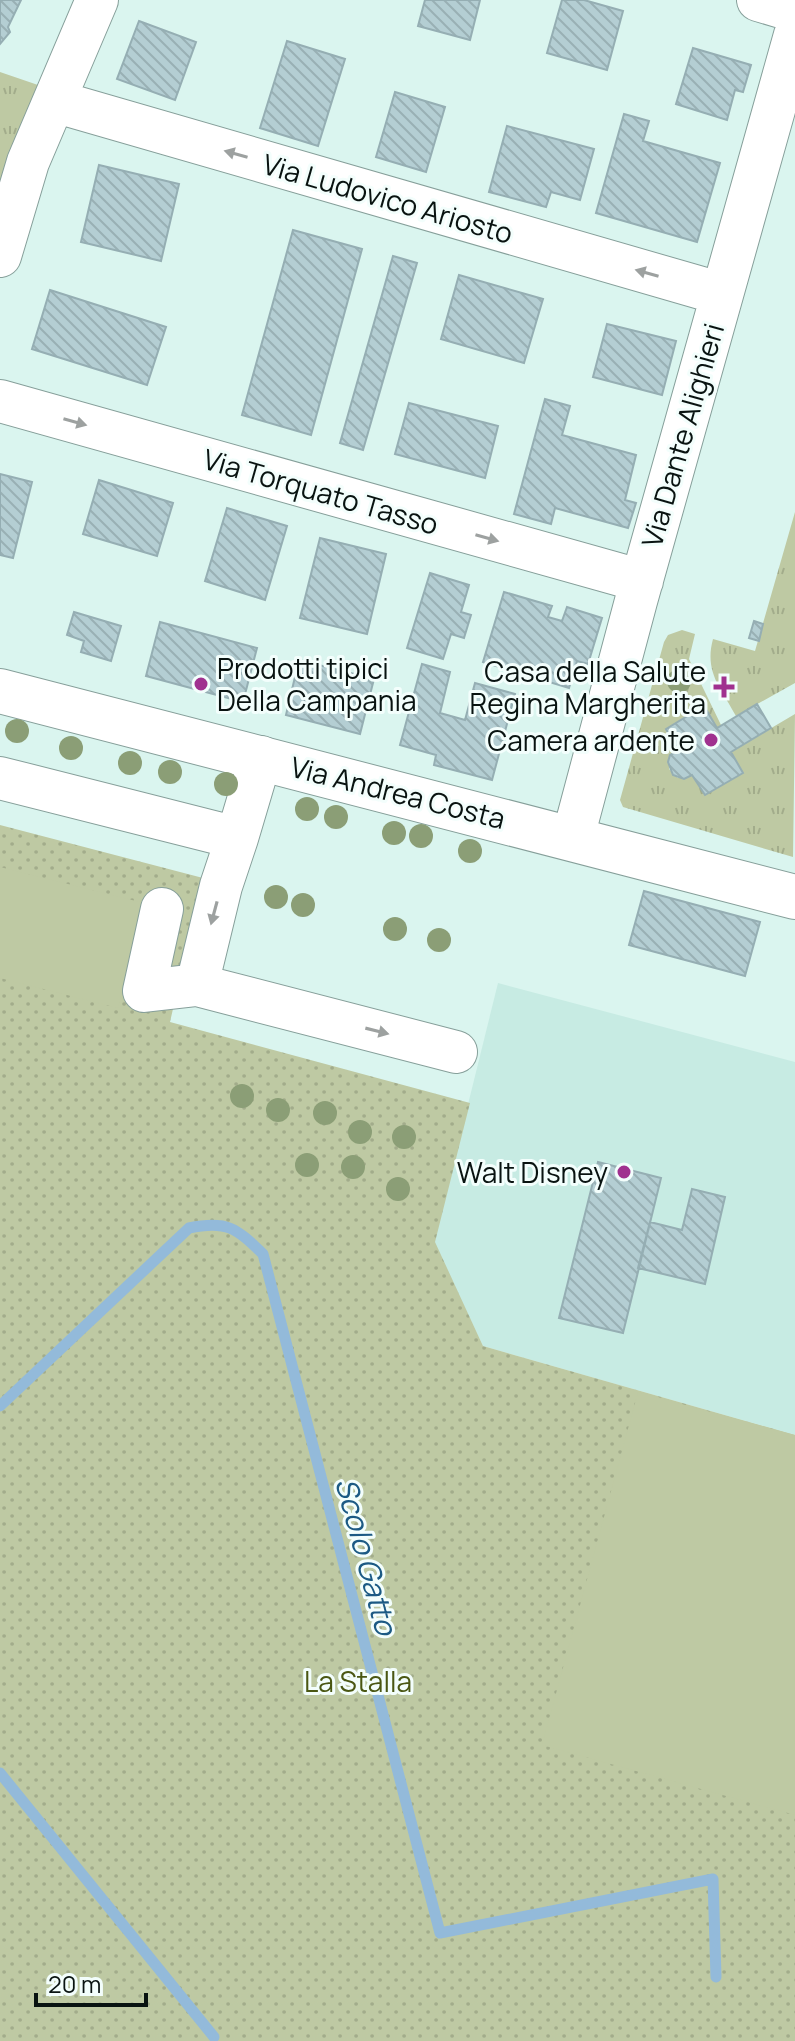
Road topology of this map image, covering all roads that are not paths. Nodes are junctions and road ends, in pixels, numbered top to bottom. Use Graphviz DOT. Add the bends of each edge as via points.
graph roads {
  1 [pos="97,0"];
  2 [pos="758,0"];
  3 [pos="795,11"];
  4 [pos="792,55"];
  5 [pos="54,101"];
  6 [pos="0,256"];
  7 [pos="722,294"];
  8 [pos="0,401"];
  9 [pos="642,581"];
  10 [pos="0,691"];
  11 [pos="261,757"];
  12 [pos="0,778"];
  13 [pos="573,837"];
  14 [pos="237,838"];
  15 [pos="795,897"];
  16 [pos="162,909"];
  17 [pos="197,985"];
  18 [pos="456,1052"];
  1 -- 5 [label="street"];
  2 -- 3 [label="street"];
  4 -- 7 [label="street, Via Dante Alighieri"];
  5 -- 6 [label="street" via="28,162"];
  7 -- 5 [label="street, Via Ludovico Ariosto, one-way"];
  7 -- 9 [label="street, Via Dante Alighieri"];
  8 -- 9 [label="street, Via Torquato Tasso, one-way"];
  9 -- 13 [label="street, Via Dante Alighieri"];
  10 -- 11 [label="main road, Via Andrea Costa"];
  11 -- 13 [label="main road, Via Andrea Costa"];
  11 -- 14 [label="street"];
  12 -- 14 [label="street"];
  13 -- 15 [label="main road, Via Andrea Costa"];
  14 -- 17 [label="street, one-way"];
  16 -- 17 [label="street" via="144,991"];
  17 -- 18 [label="street, one-way"];
}
